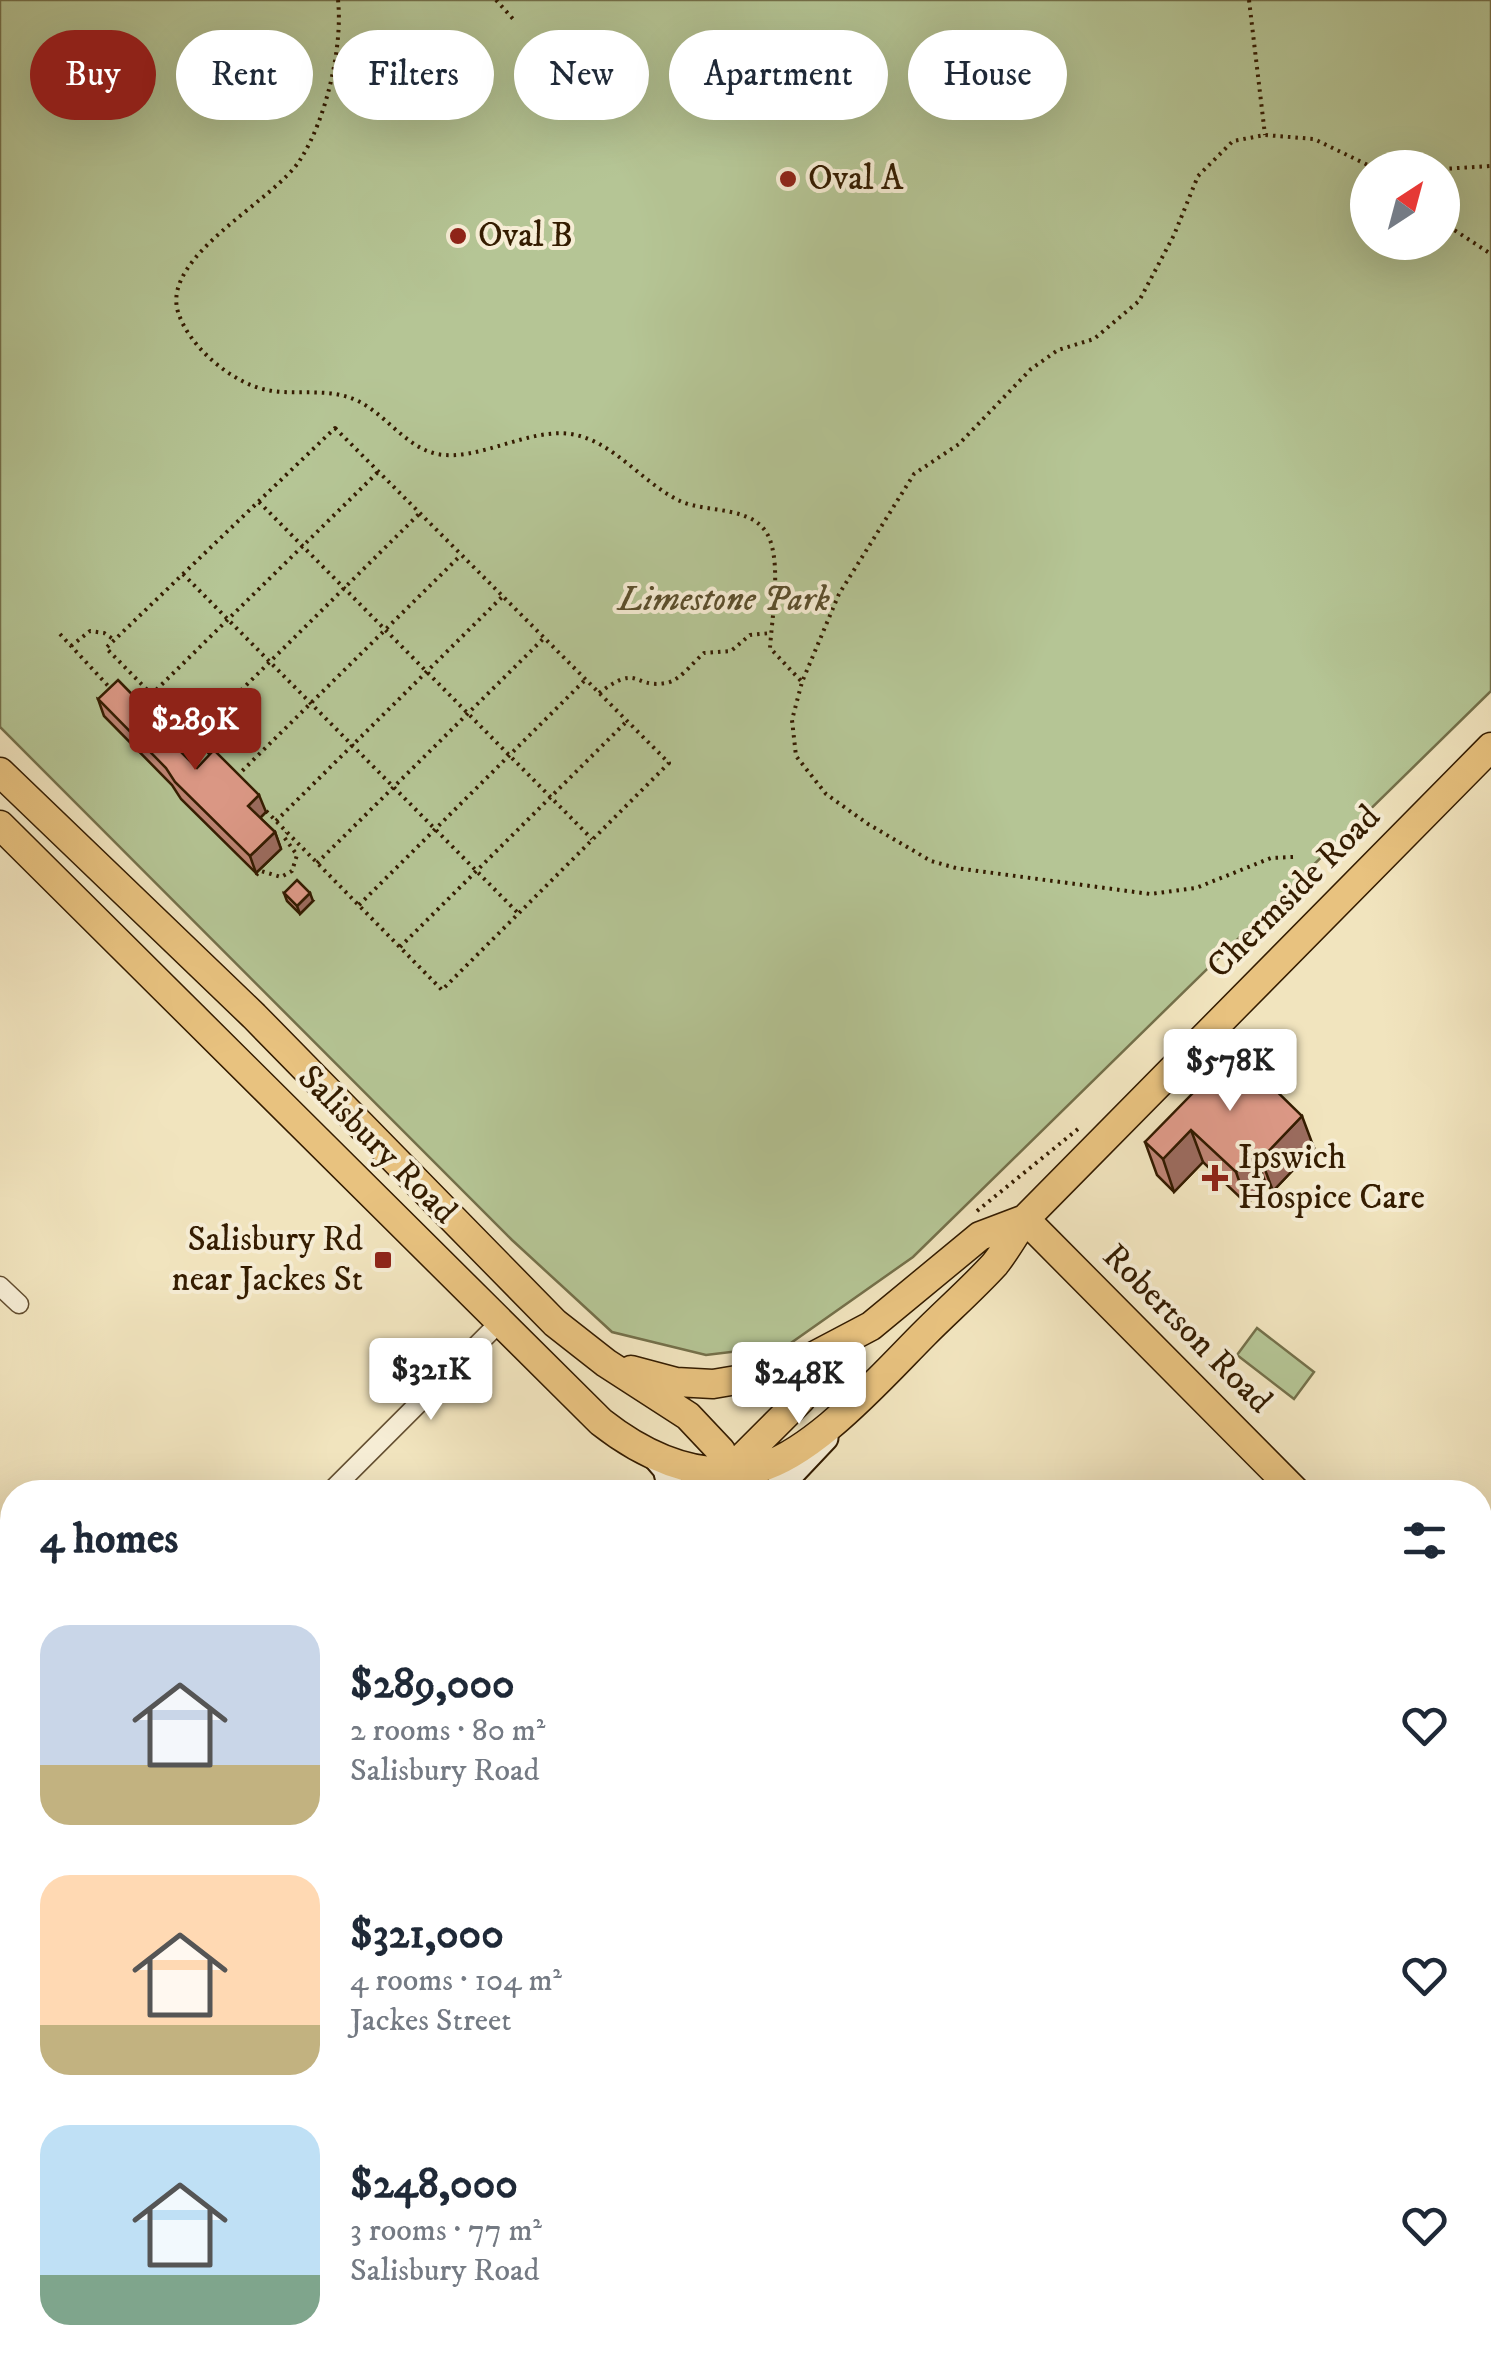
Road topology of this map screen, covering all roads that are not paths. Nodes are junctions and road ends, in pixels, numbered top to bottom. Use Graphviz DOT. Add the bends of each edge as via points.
graph roads {
  1 [pos="1491,747"];
  2 [pos="0,772"];
  3 [pos="0,825"];
  4 [pos="1025,1219"];
  5 [pos="0,1286"];
  6 [pos="528,1296"];
  7 [pos="18,1304"];
  8 [pos="500,1322"];
  9 [pos="826,1351"];
  10 [pos="591,1352"];
  11 [pos="862,1396"];
  12 [pos="654,1455"];
  13 [pos="342,1480"];
  14 [pos="669,1480"];
  15 [pos="711,1480"];
  16 [pos="723,1480"];
  17 [pos="728,1480"];
  18 [pos="734,1480"];
  19 [pos="785,1480"];
  20 [pos="1284,1480"];
  1 -- 4 [label="main road, Chermside Road"];
  2 -- 6 [label="main road, Salisbury Road" via="254,1016"];
  3 -- 8 [label="main road, Salisbury Road"];
  4 -- 9 [label="main road, Chermside Road" via="980,1236 872,1326"];
  4 -- 11 [label="main road, Chermside Road" via="997,1261"];
  4 -- 20 [label="main road, Robertson Road"];
  5 -- 7 [label="street"];
  6 -- 8 [label="main road"];
  6 -- 10 [label="main road, Salisbury Road"];
  8 -- 12 [label="main road, Salisbury Road" via="600,1422"];
  8 -- 13 [label="street"];
  9 -- 10 [label="main road, Salisbury Road" via="772,1374 713,1384 655,1378"];
  9 -- 17 [label="main road" via="801,1398"];
  10 -- 16 [label="main road, Salisbury Road" via="688,1416 721,1450"];
  11 -- 18 [label="main road, Salisbury Road" via="792,1454"];
  11 -- 19 [label="street, Chermside Road"];
  12 -- 14 [label="street"];
  12 -- 15 [label="main road, Salisbury Road"];
}
